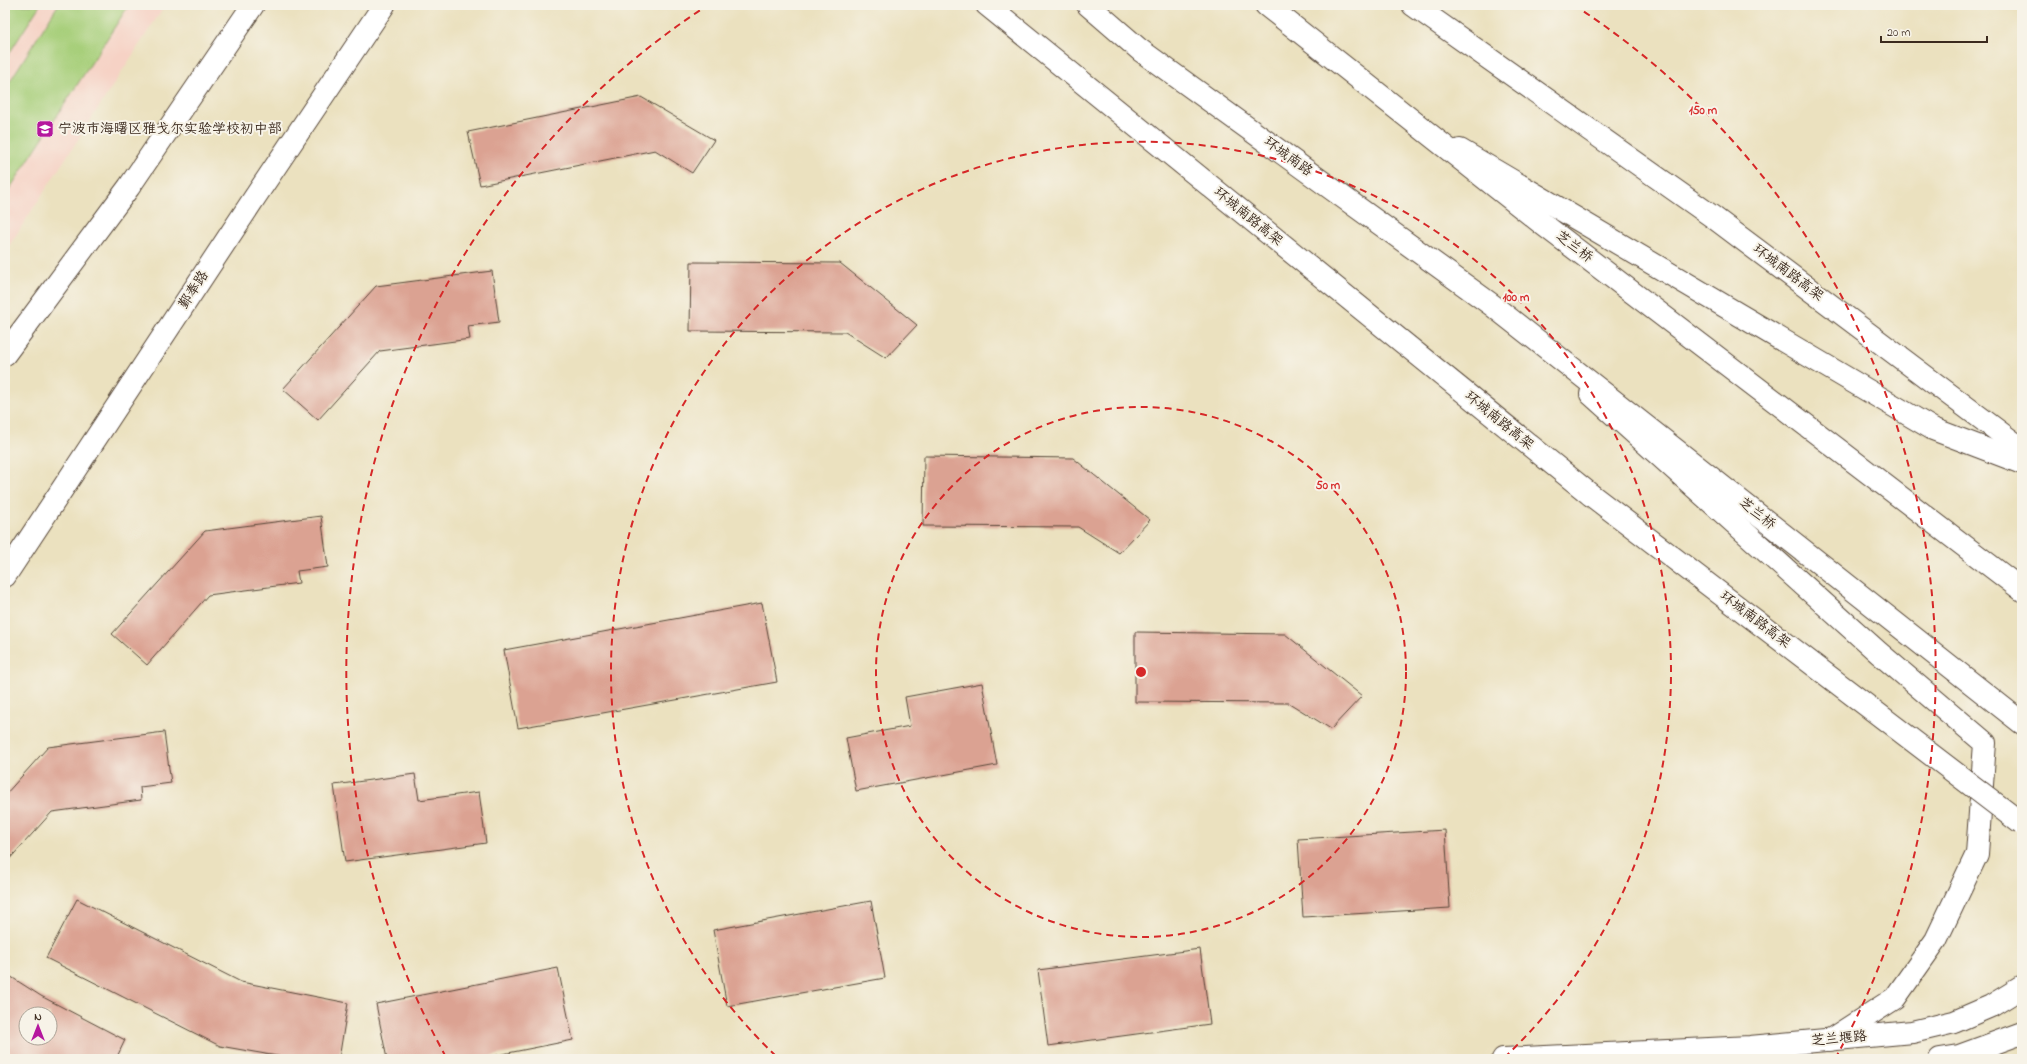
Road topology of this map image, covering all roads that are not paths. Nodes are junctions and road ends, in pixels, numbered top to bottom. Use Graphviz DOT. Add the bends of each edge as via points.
graph roads {
  1 [pos="252,5"];
  2 [pos="384,5"];
  3 [pos="987,5"];
  4 [pos="1088,5"];
  5 [pos="1266,5"];
  6 [pos="1413,5"];
  7 [pos="1414,123"];
  8 [pos="1492,305"];
  9 [pos="5,354"];
  10 [pos="2022,449"];
  11 [pos="2022,463"];
  12 [pos="5,576"];
  13 [pos="2022,590"];
  14 [pos="2022,723"];
  15 [pos="2022,824"];
  16 [pos="2022,987"];
  17 [pos="2022,1033"];
  18 [pos="1830,1040"];
  19 [pos="1503,1059"];
  20 [pos="1940,1059"];
  1 -- 9 [label="main road" via="129,187"];
  2 -- 12 [label="main road, 鄞奉路" via="254,197"];
  3 -- 15 [label="main road, 环城南路高架, bridge" via="1591,495"];
  4 -- 8 [label="main road, 环城南路" via="1140,50"];
  5 -- 7 [label="main road"];
  6 -- 10 [label="main road, 环城南路高架" via="1713,217"];
  7 -- 11 [label="main road" via="1933,429"];
  7 -- 13 [label="main road, 芝兰桥"];
  8 -- 14 [label="main road, 芝兰桥"];
  8 -- 18 [label="main road" via="1879,653 1985,743 1977,854 1936,940 1894,998"];
  16 -- 18 [label="main road, 芝兰堰路" via="1991,1006 1954,1022 1912,1032"];
  17 -- 20 [label="main road" via="1959,1056"];
  18 -- 19 [label="main road, 芝兰堰路" via="1750,1047"];
}
